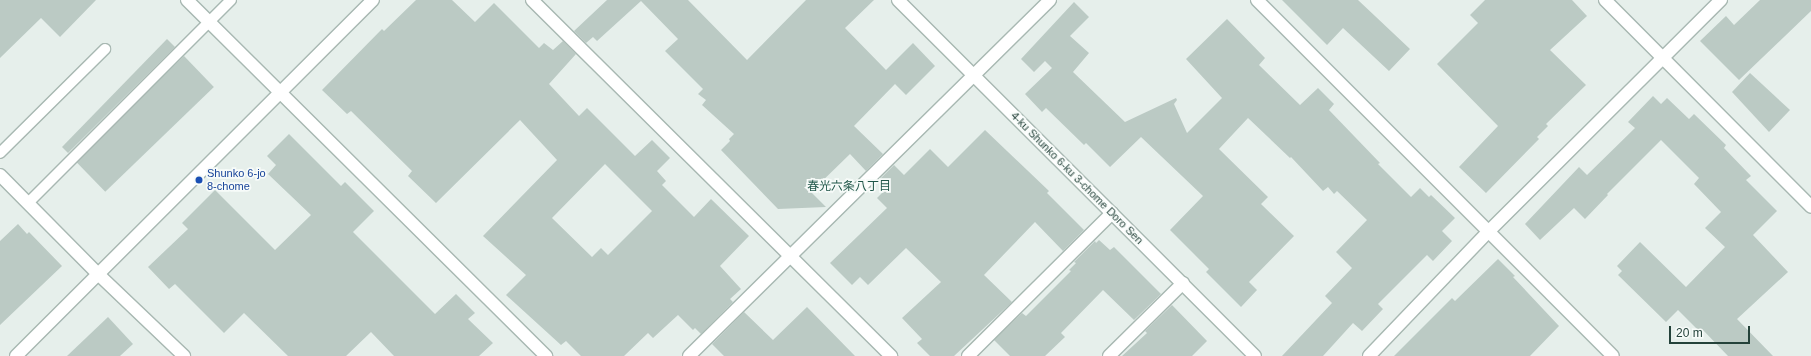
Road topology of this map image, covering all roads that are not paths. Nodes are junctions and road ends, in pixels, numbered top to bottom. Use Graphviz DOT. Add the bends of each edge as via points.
graph roads {
  1 [pos="187,0"];
  2 [pos="231,0"];
  3 [pos="373,0"];
  4 [pos="532,0"];
  5 [pos="898,0"];
  6 [pos="1050,0"];
  7 [pos="1257,0"];
  8 [pos="1605,0"];
  9 [pos="1721,0"];
  10 [pos="210,22"];
  11 [pos="105,49"];
  12 [pos="1663,58"];
  13 [pos="974,76"];
  14 [pos="279,93"];
  15 [pos="0,153"];
  16 [pos="0,175"];
  17 [pos="28,203"];
  18 [pos="1811,207"];
  19 [pos="1112,212"];
  20 [pos="1488,232"];
  21 [pos="790,257"];
  22 [pos="98,274"];
  23 [pos="1183,283"];
  24 [pos="16,356"];
  25 [pos="184,356"];
  26 [pos="546,356"];
  27 [pos="689,356"];
  28 [pos="891,356"];
  29 [pos="968,356"];
  30 [pos="1109,356"];
  31 [pos="1255,356"];
  32 [pos="1369,356"];
  33 [pos="1613,356"];
  1 -- 10 [label="street"];
  2 -- 10 [label="lane"];
  3 -- 14 [label="street"];
  4 -- 21 [label="street"];
  5 -- 13 [label="street, 4-ku Shunko 6-ku 3-chome Doro Sen"];
  6 -- 13 [label="street"];
  7 -- 20 [label="street"];
  8 -- 12 [label="street"];
  9 -- 12 [label="street"];
  10 -- 14 [label="street"];
  10 -- 17 [label="lane"];
  11 -- 15 [label="lane"];
  12 -- 18 [label="street"];
  12 -- 20 [label="street"];
  13 -- 19 [label="street, 4-ku Shunko 6-ku 3-chome Doro Sen"];
  13 -- 21 [label="street"];
  14 -- 22 [label="street"];
  14 -- 26 [label="street"];
  16 -- 17 [label="street"];
  17 -- 22 [label="street"];
  19 -- 23 [label="street, 4-ku Shunko 6-ku 3-chome Doro Sen"];
  19 -- 29 [label="street"];
  20 -- 32 [label="street"];
  20 -- 33 [label="street"];
  21 -- 27 [label="street"];
  21 -- 28 [label="street"];
  22 -- 24 [label="street"];
  22 -- 25 [label="street"];
  23 -- 30 [label="street"];
  23 -- 31 [label="street, 4-ku Shunko 6-ku 3-chome Doro Sen"];
}
